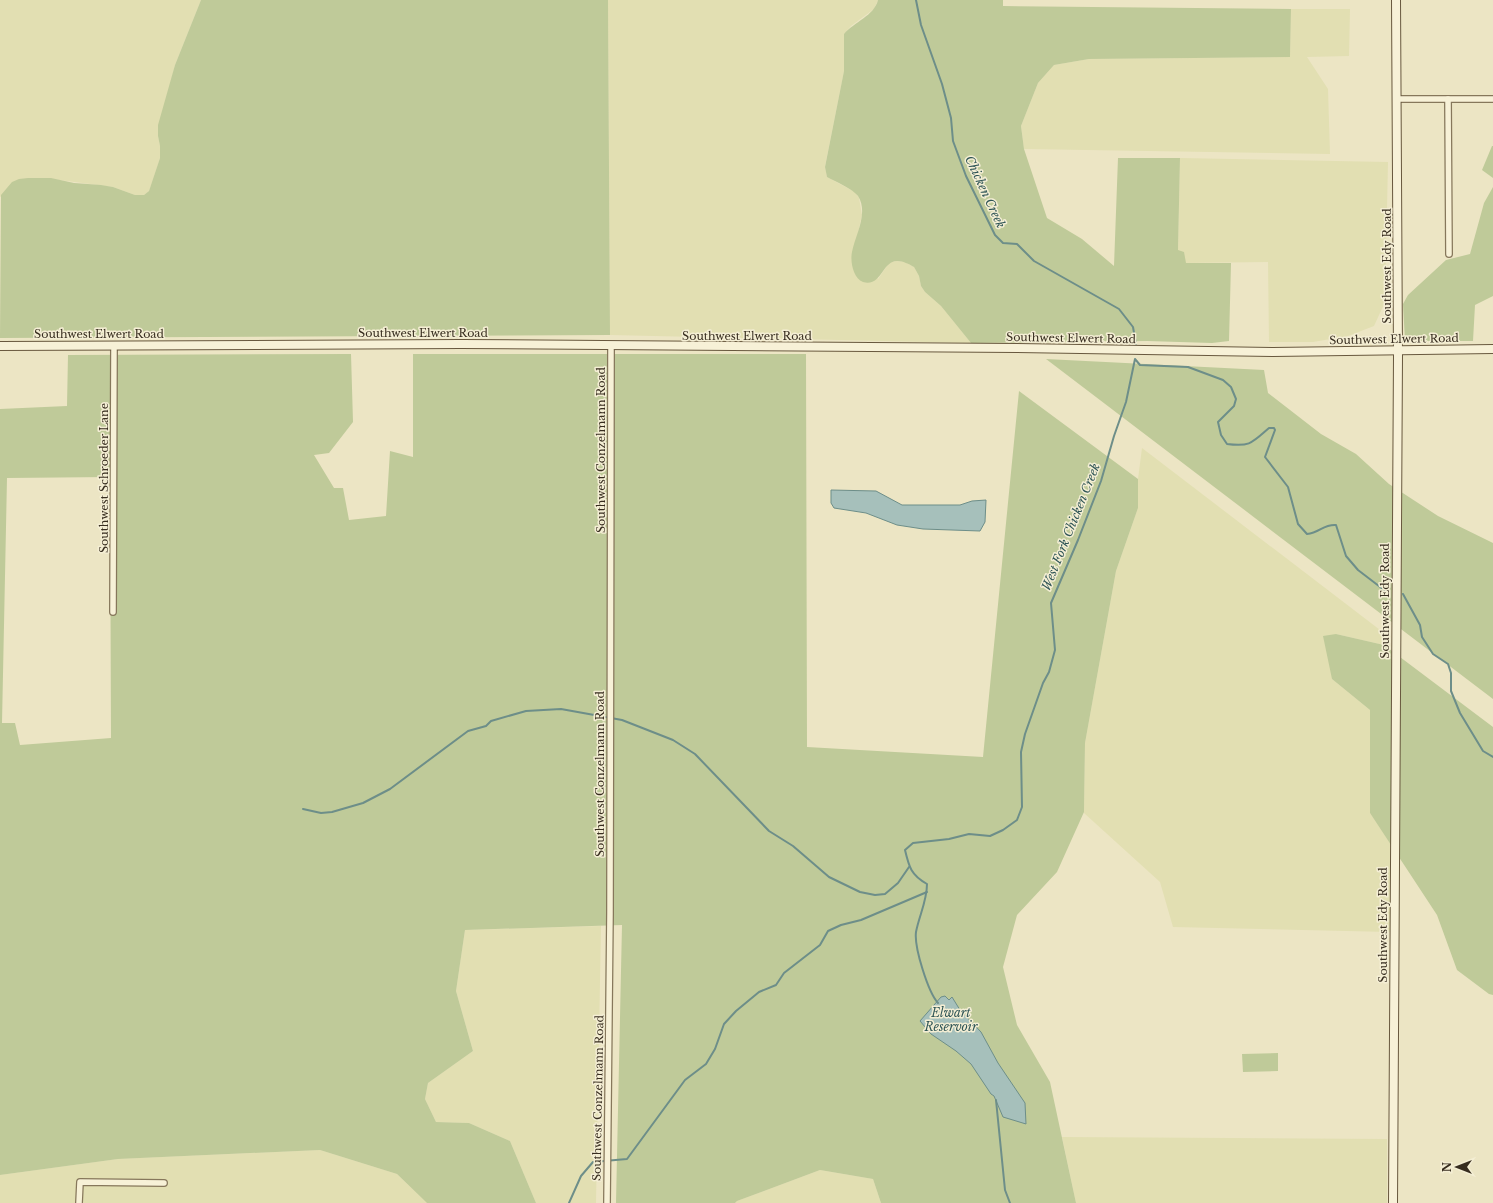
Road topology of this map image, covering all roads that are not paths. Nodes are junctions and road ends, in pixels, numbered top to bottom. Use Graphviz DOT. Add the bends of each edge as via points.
graph roads {
  1 [pos="1396,0"];
  2 [pos="1397,99"];
  3 [pos="1448,99"];
  4 [pos="1493,99"];
  5 [pos="1449,254"];
  6 [pos="114,345"];
  7 [pos="611,345"];
  8 [pos="0,346"];
  9 [pos="1493,349"];
  10 [pos="1398,350"];
  11 [pos="113,612"];
  12 [pos="164,1183"];
  13 [pos="79,1203"];
  14 [pos="607,1203"];
  15 [pos="1392,1203"];
  1 -- 2 [label="main road, Southwest Edy Road"];
  2 -- 3 [label="street"];
  2 -- 10 [label="main road, Southwest Edy Road"];
  3 -- 4 [label="street"];
  3 -- 5 [label="street"];
  6 -- 7 [label="main road, Southwest Elwert Road"];
  6 -- 8 [label="main road, Southwest Elwert Road"];
  6 -- 11 [label="street, Southwest Schroeder Lane"];
  7 -- 10 [label="main road, Southwest Elwert Road" via="1212,351"];
  7 -- 14 [label="street, Southwest Conzelmann Road"];
  9 -- 10 [label="main road, Southwest Elwert Road"];
  10 -- 15 [label="main road, Southwest Edy Road"];
  12 -- 13 [label="street" via="80,1182"];
}
